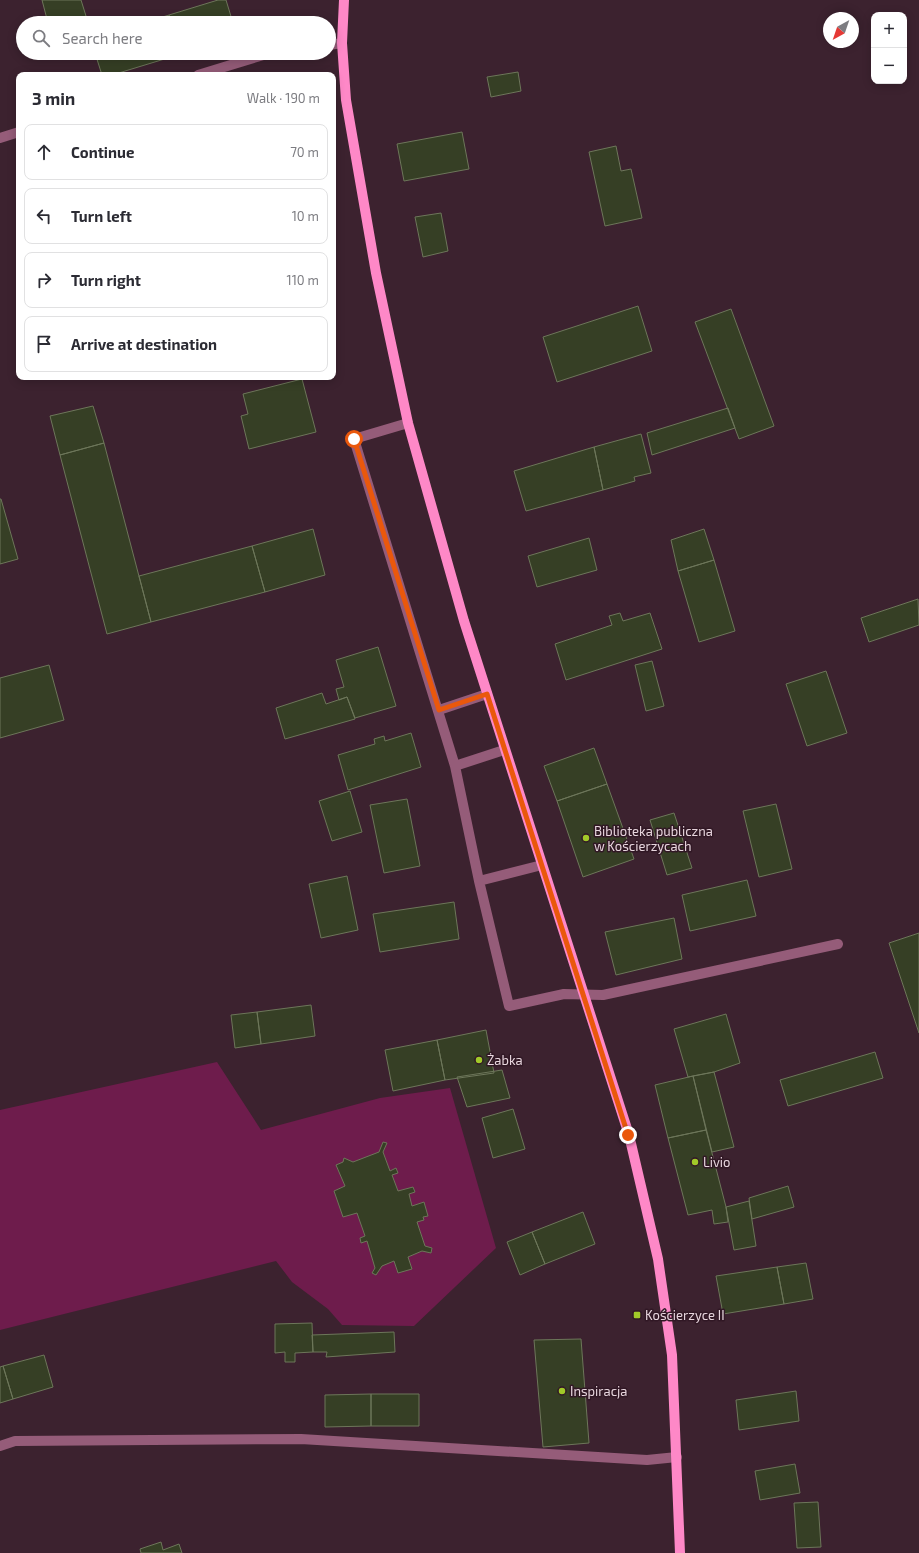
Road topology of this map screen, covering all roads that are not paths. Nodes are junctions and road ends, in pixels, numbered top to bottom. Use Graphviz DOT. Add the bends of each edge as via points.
graph roads {
  1 [pos="344,0"];
  2 [pos="342,43"];
  3 [pos="336,44"];
  4 [pos="247,60"];
  5 [pos="208,72"];
  6 [pos="16,133"];
  7 [pos="0,138"];
  8 [pos="408,423"];
  9 [pos="487,694"];
  10 [pos="439,710"];
  11 [pos="504,750"];
  12 [pos="455,766"];
  13 [pos="542,865"];
  14 [pos="479,881"];
  15 [pos="838,944"];
  16 [pos="584,995"];
  17 [pos="0,1446"];
  18 [pos="677,1457"];
  19 [pos="680,1553"];
  1 -- 2 [label="main road"];
  2 -- 3 [label="street"];
  2 -- 8 [label="main road" via="346,100 365,211"];
  4 -- 5 [label="street"];
  6 -- 7 [label="street"];
  8 -- 9 [label="main road"];
  8 -- 10 [label="street" via="354,439"];
  9 -- 10 [label="street"];
  9 -- 11 [label="main road"];
  10 -- 12 [label="street"];
  11 -- 12 [label="street"];
  11 -- 13 [label="main road"];
  12 -- 14 [label="street"];
  13 -- 14 [label="street"];
  13 -- 16 [label="main road"];
  14 -- 16 [label="street" via="509,1006 564,994"];
  15 -- 16 [label="street" via="603,995"];
  16 -- 18 [label="main road" via="628,1135 658,1259 672,1355"];
  17 -- 18 [label="street" via="15,1441 301,1439 647,1460"];
  18 -- 19 [label="main road"];
}
